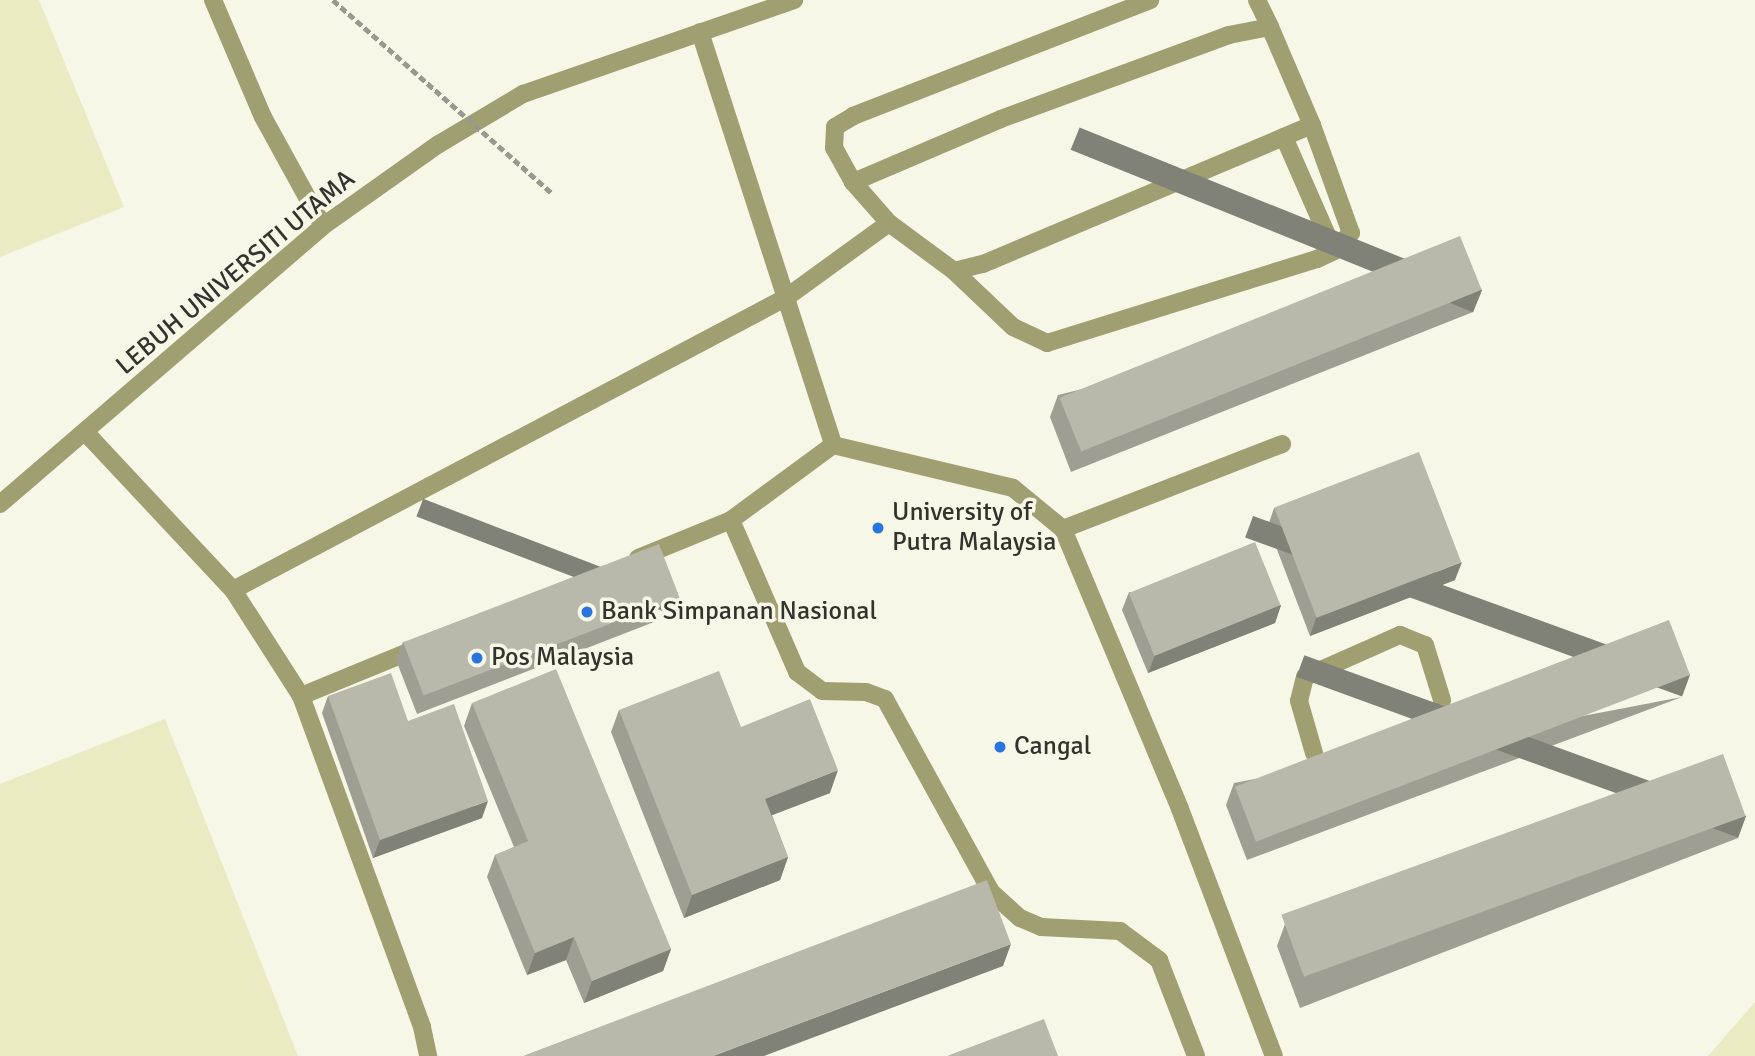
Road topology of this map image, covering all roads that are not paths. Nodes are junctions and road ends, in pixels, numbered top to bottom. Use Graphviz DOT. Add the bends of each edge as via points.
graph roads {
  1 [pos="213,0"];
  2 [pos="794,0"];
  3 [pos="1150,0"];
  4 [pos="1257,0"];
  5 [pos="1270,27"];
  6 [pos="700,32"];
  7 [pos="1312,125"];
  8 [pos="1284,137"];
  9 [pos="853,182"];
  10 [pos="889,223"];
  11 [pos="323,226"];
  12 [pos="1334,251"];
  13 [pos="954,271"];
  14 [pos="786,297"];
  15 [pos="86,434"];
  16 [pos="1282,444"];
  17 [pos="832,445"];
  18 [pos="0,504"];
  19 [pos="731,520"];
  20 [pos="1063,529"];
  21 [pos="617,566"];
  22 [pos="233,590"];
  23 [pos="440,639"];
  24 [pos="301,696"];
  25 [pos="1442,700"];
  26 [pos="1314,753"];
  27 [pos="428,1056"];
  28 [pos="1196,1056"];
  29 [pos="1275,1056"];
  1 -- 11 [label="street" via="263,117"];
  2 -- 6 [label="street, LEBUH UNIVERSITI UTAMA"];
  3 -- 9 [label="street" via="835,127 834,148"];
  4 -- 5 [label="street"];
  5 -- 7 [label="street"];
  5 -- 9 [label="street" via="1228,35 1077,91"];
  6 -- 11 [label="street, LEBUH UNIVERSITI UTAMA" via="523,94 439,144"];
  6 -- 14 [label="street"];
  7 -- 8 [label="street"];
  7 -- 12 [label="street" via="1351,233"];
  8 -- 12 [label="street"];
  8 -- 13 [label="street" via="983,264"];
  9 -- 10 [label="street"];
  10 -- 13 [label="street"];
  10 -- 14 [label="street"];
  11 -- 15 [label="street, LEBUH UNIVERSITI UTAMA"];
  12 -- 13 [label="street" via="1047,343 1013,327"];
  14 -- 17 [label="street"];
  14 -- 22 [label="street"];
  15 -- 18 [label="street, LEBUH UNIVERSITI UTAMA"];
  15 -- 22 [label="street"];
  16 -- 20 [label="street"];
  17 -- 19 [label="street"];
  17 -- 20 [label="street" via="1013,488"];
  19 -- 21 [label="street"];
  19 -- 28 [label="street" via="797,672 822,691 866,692 885,699 991,892 1020,918 1041,927 1120,931 1159,960"];
  20 -- 29 [label="street" via="1191,835"];
  22 -- 24 [label="street"];
  23 -- 24 [label="street"];
  24 -- 27 [label="street" via="422,1027"];
  25 -- 26 [label="street" via="1425,645 1400,635 1305,677 1299,701"];
}
